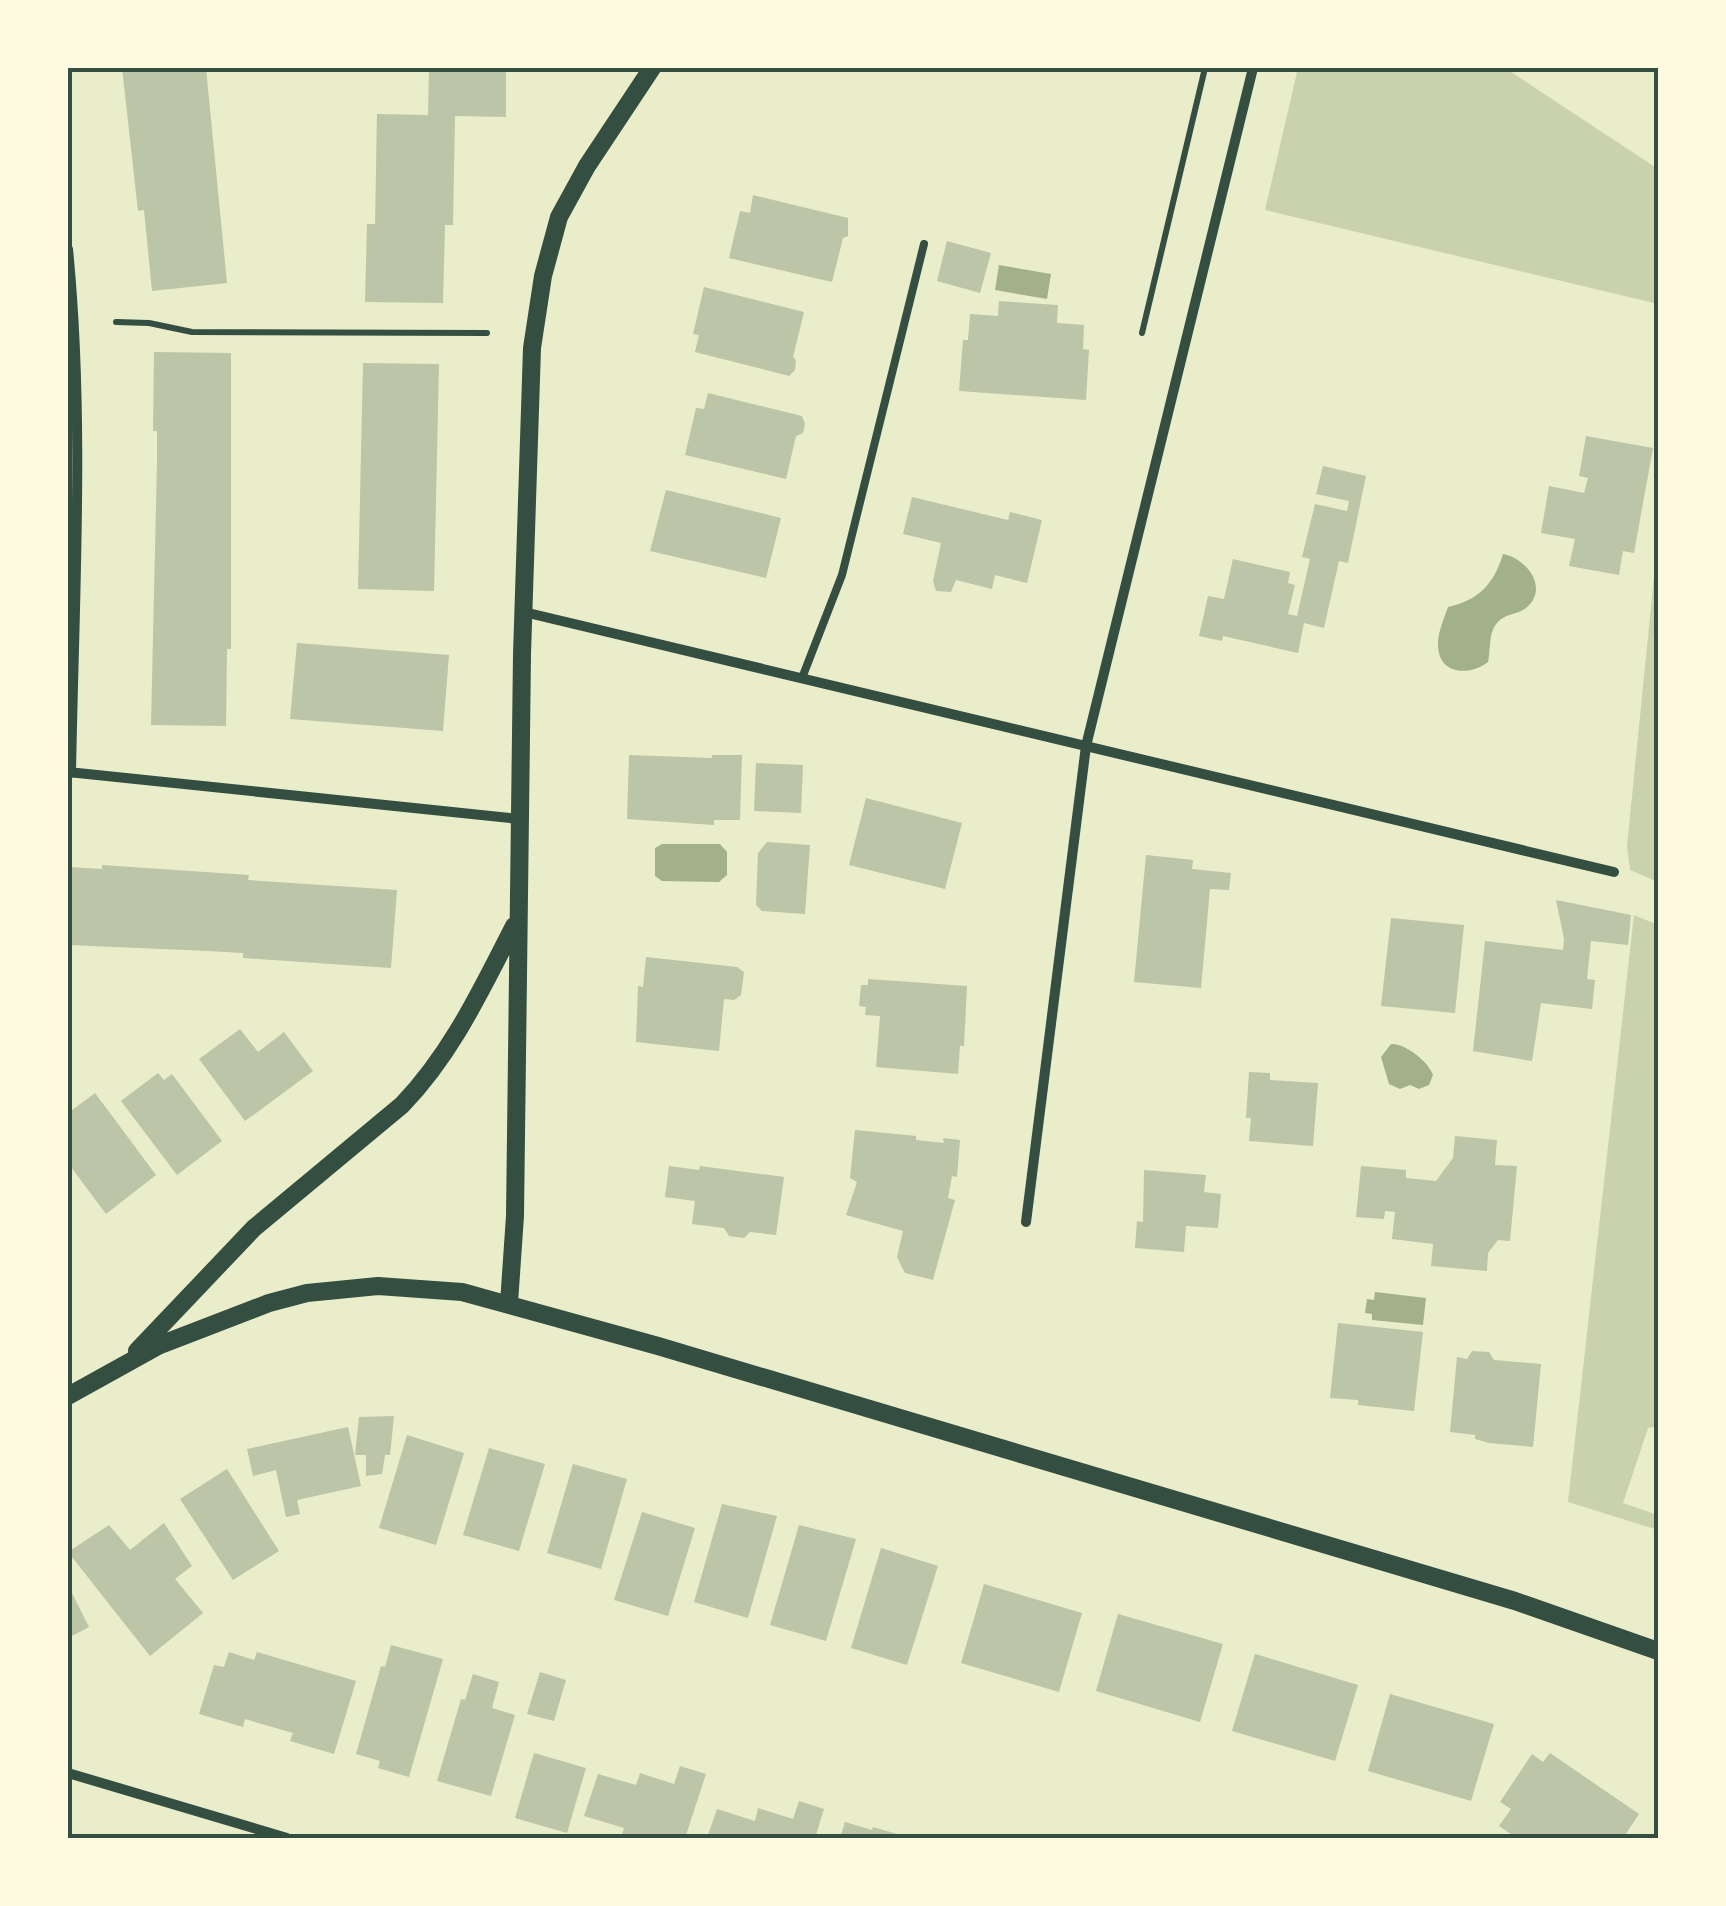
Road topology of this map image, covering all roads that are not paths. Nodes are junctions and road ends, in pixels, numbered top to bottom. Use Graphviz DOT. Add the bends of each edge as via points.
graph roads {
  1 [pos="652,68"];
  2 [pos="1253,68"];
  3 [pos="924,244"];
  4 [pos="68,249"];
  5 [pos="524,612"];
  6 [pos="802,678"];
  7 [pos="1086,746"];
  8 [pos="69,772"];
  9 [pos="519,819"];
  10 [pos="1614,872"];
  11 [pos="516,922"];
  12 [pos="1026,1222"];
  13 [pos="509,1304"];
  14 [pos="129,1360"];
  15 [pos="68,1396"];
  16 [pos="1653,1647"];
  17 [pos="1658,1667"];
  18 [pos="68,1773"];
  19 [pos="287,1838"];
  1 -- 5 [label="street" via="571,192 549,247 532,348"];
  2 -- 7 [label="street"];
  3 -- 6 [label="lane" via="842,575"];
  4 -- 8 [label="street" via="76,530"];
  5 -- 6 [label="street"];
  5 -- 9 [label="street"];
  6 -- 7 [label="street"];
  7 -- 10 [label="street"];
  7 -- 12 [label="street"];
  8 -- 9 [label="street"];
  9 -- 11 [label="street"];
  11 -- 13 [label="street" via="516,1200"];
  11 -- 14 [label="street" via="458,1034 422,1084 254,1228"];
  13 -- 14 [label="street" via="462,1292 378,1286 307,1293 233,1314"];
  13 -- 16 [label="street"];
  14 -- 15 [label="street"];
  16 -- 17 [label="street"];
  18 -- 19 [label="street"];
}
